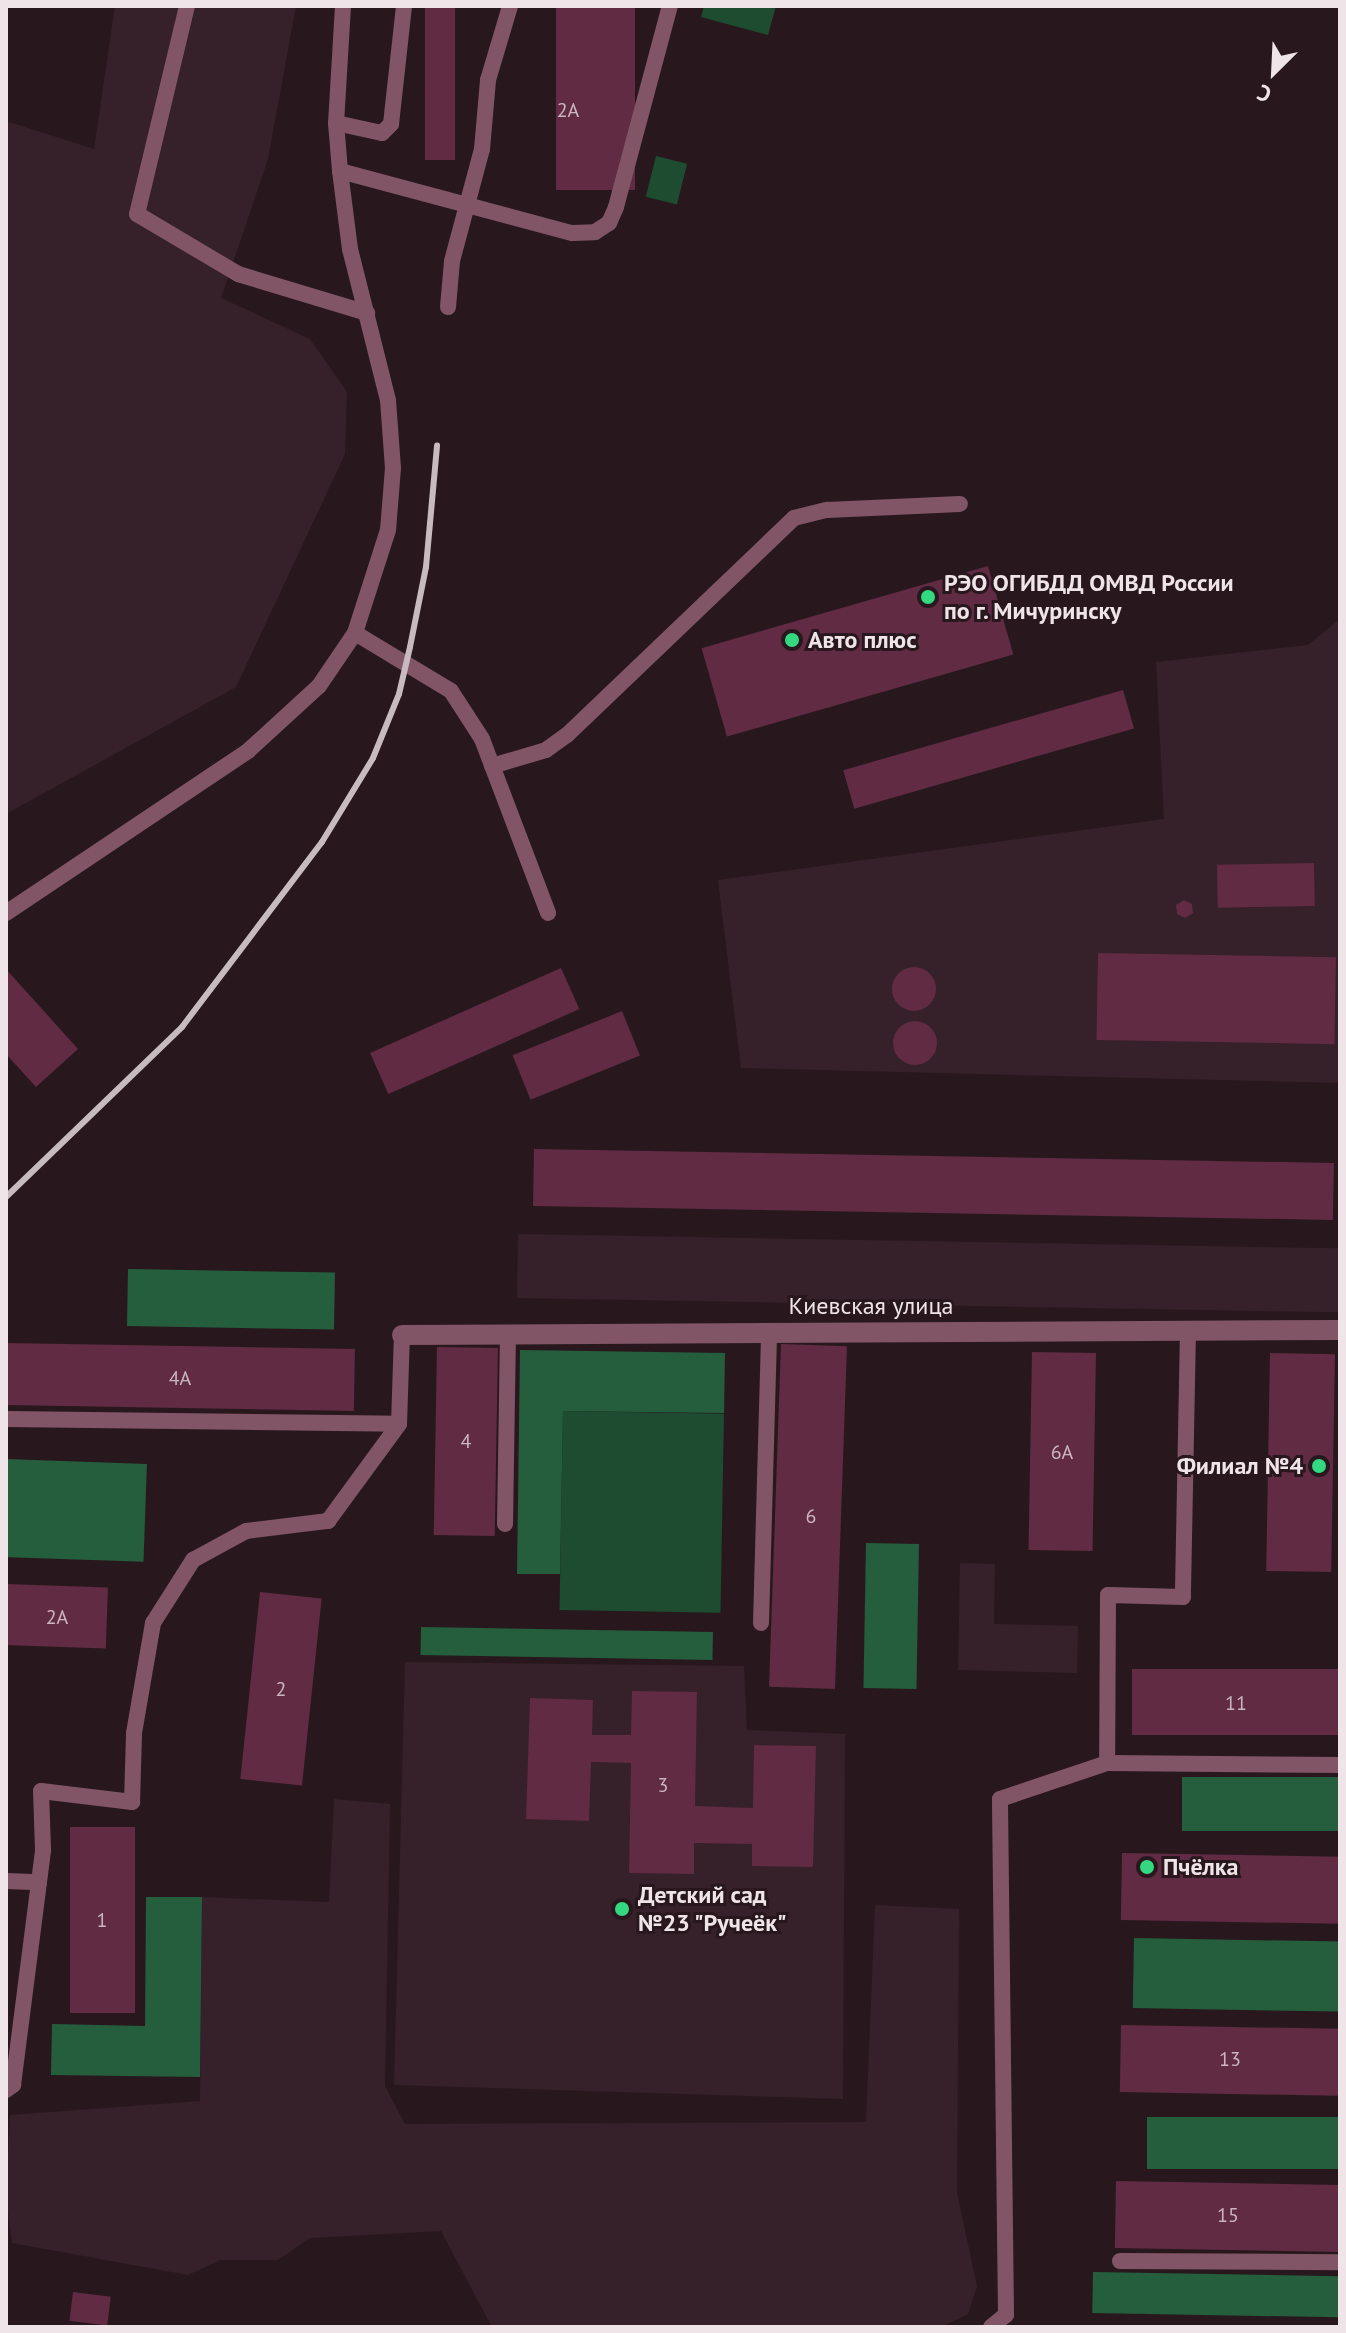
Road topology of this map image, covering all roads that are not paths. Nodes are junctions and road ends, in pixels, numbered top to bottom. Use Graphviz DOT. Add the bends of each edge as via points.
graph roads {
  1 [pos="187,6"];
  2 [pos="343,6"];
  3 [pos="404,6"];
  4 [pos="510,6"];
  5 [pos="670,6"];
  6 [pos="336,123"];
  7 [pos="340,171"];
  8 [pos="467,205"];
  9 [pos="448,307"];
  10 [pos="367,313"];
  11 [pos="960,504"];
  12 [pos="355,633"];
  13 [pos="492,766"];
  14 [pos="6,913"];
  15 [pos="548,913"];
  16 [pos="1188,1330"];
  17 [pos="1340,1330"];
  18 [pos="769,1333"];
  19 [pos="508,1334"];
  20 [pos="402,1335"];
  21 [pos="7,1419"];
  22 [pos="399,1424"];
  23 [pos="505,1524"];
  24 [pos="761,1623"];
  25 [pos="1107,1763"];
  26 [pos="1340,1765"];
  27 [pos="6,1881"];
  28 [pos="39,1882"];
  29 [pos="6,2090"];
  30 [pos="1120,2261"];
  31 [pos="1340,2262"];
  32 [pos="991,2327"];
  1 -- 10 [label="lane" via="137,214 238,274"];
  2 -- 6 [label="lane"];
  3 -- 6 [label="lane" via="391,124 382,133"];
  4 -- 8 [label="lane" via="488,80 482,149"];
  5 -- 8 [label="lane" via="609,223 595,232 572,233"];
  6 -- 7 [label="lane"];
  7 -- 8 [label="lane"];
  7 -- 10 [label="lane" via="350,249"];
  8 -- 9 [label="lane" via="452,261"];
  10 -- 12 [label="lane" via="388,400 393,468 388,530"];
  11 -- 13 [label="lane" via="827,510 794,518 567,735 546,750"];
  12 -- 13 [label="lane" via="451,691"];
  12 -- 14 [label="lane" via="319,686 248,751"];
  13 -- 15 [label="lane"];
  16 -- 17 [label="street, Киевская улица"];
  16 -- 18 [label="street, Киевская улица"];
  16 -- 25 [label="lane" via="1183,1597 1108,1595"];
  18 -- 19 [label="street, Киевская улица"];
  18 -- 24 [label="lane"];
  19 -- 20 [label="street, Киевская улица"];
  19 -- 23 [label="lane"];
  20 -- 22 [label="lane"];
  21 -- 22 [label="lane"];
  22 -- 28 [label="lane" via="328,1521 246,1531 193,1560 153,1623 134,1733 132,1802 41,1791"];
  25 -- 26 [label="lane"];
  25 -- 32 [label="lane" via="1000,1799 1006,2315"];
  27 -- 28 [label="lane"];
  28 -- 29 [label="lane" via="13,2085"];
  30 -- 31 [label="lane"];
}
